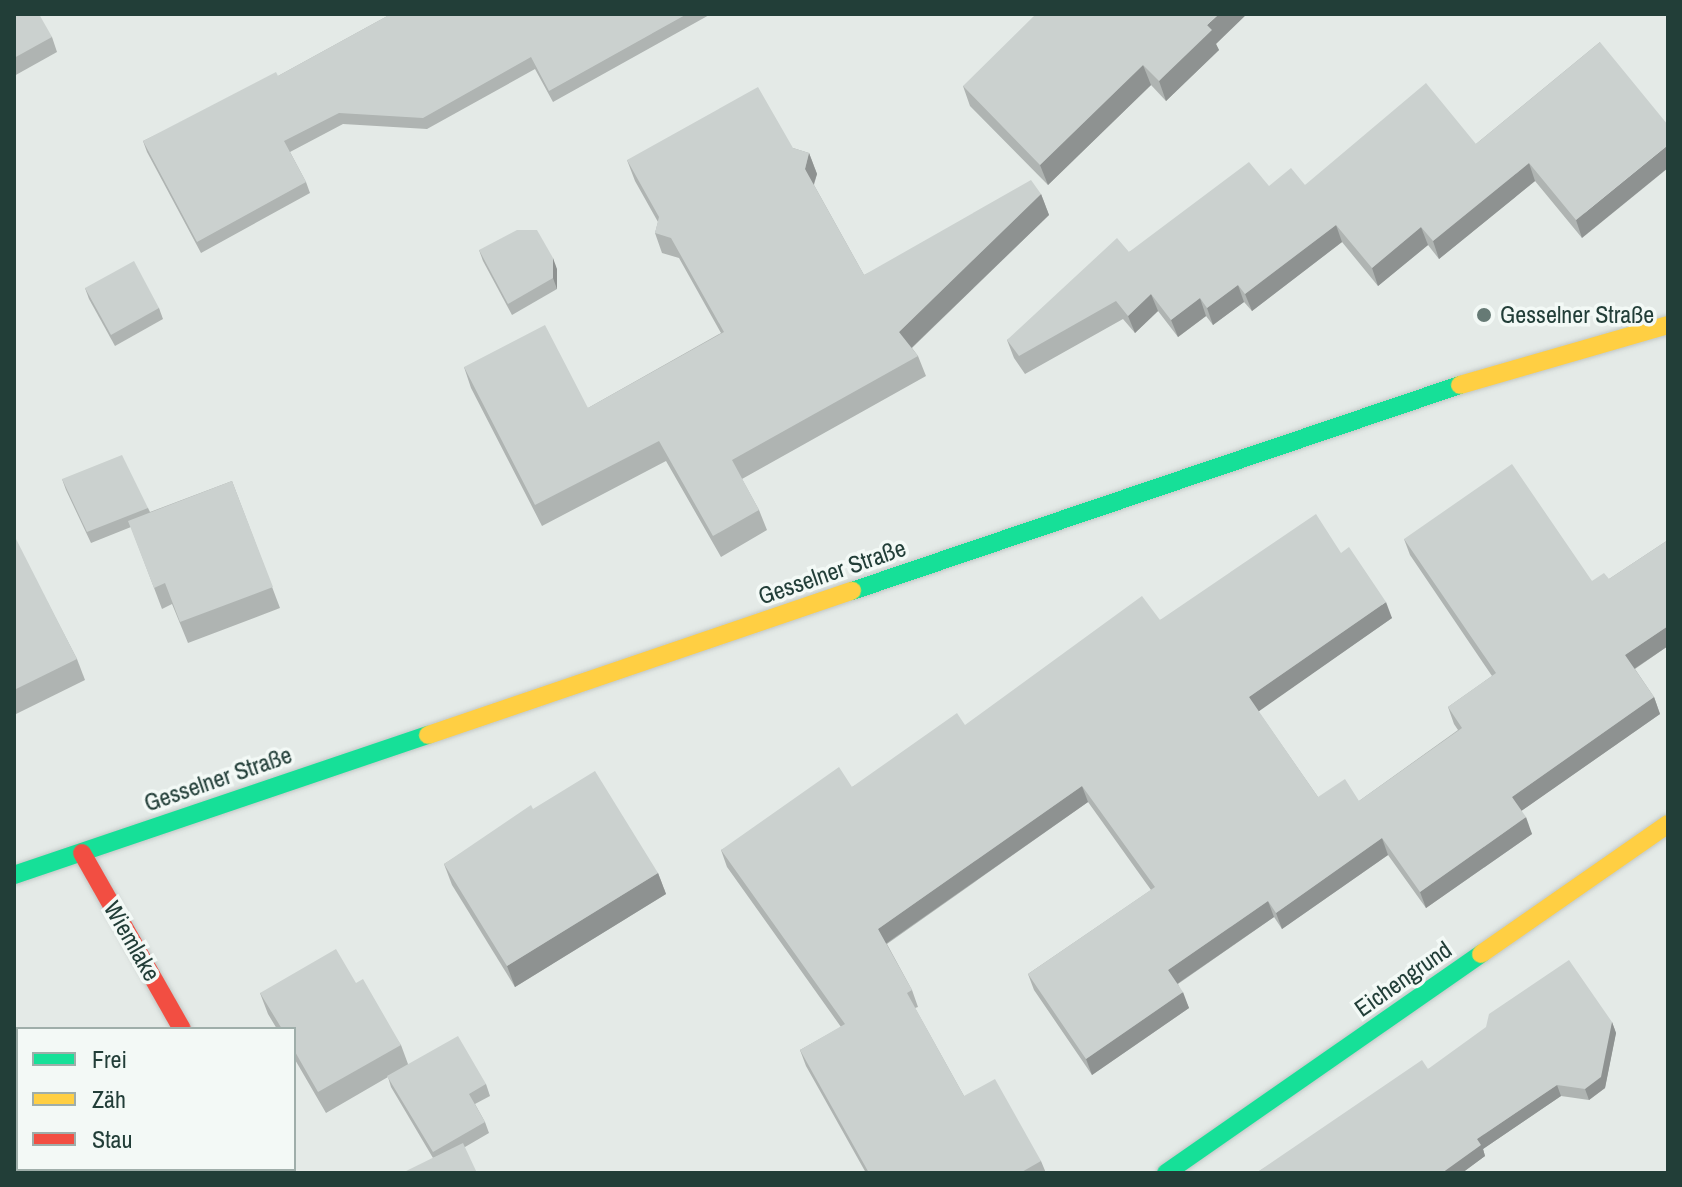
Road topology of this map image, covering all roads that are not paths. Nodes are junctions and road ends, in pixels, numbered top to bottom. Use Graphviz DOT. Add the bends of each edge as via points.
graph roads {
  1 [pos="1668,325"];
  2 [pos="1668,824"];
  3 [pos="82,853"];
  4 [pos="14,875"];
  5 [pos="181,1027"];
  6 [pos="1166,1173"];
  1 -- 3 [label="street, Gesselner Straße" via="1464,384"];
  2 -- 6 [label="street, Eichengrund"];
  3 -- 4 [label="street, Gesselner Straße"];
  3 -- 5 [label="street, Wiemlake"];
}
